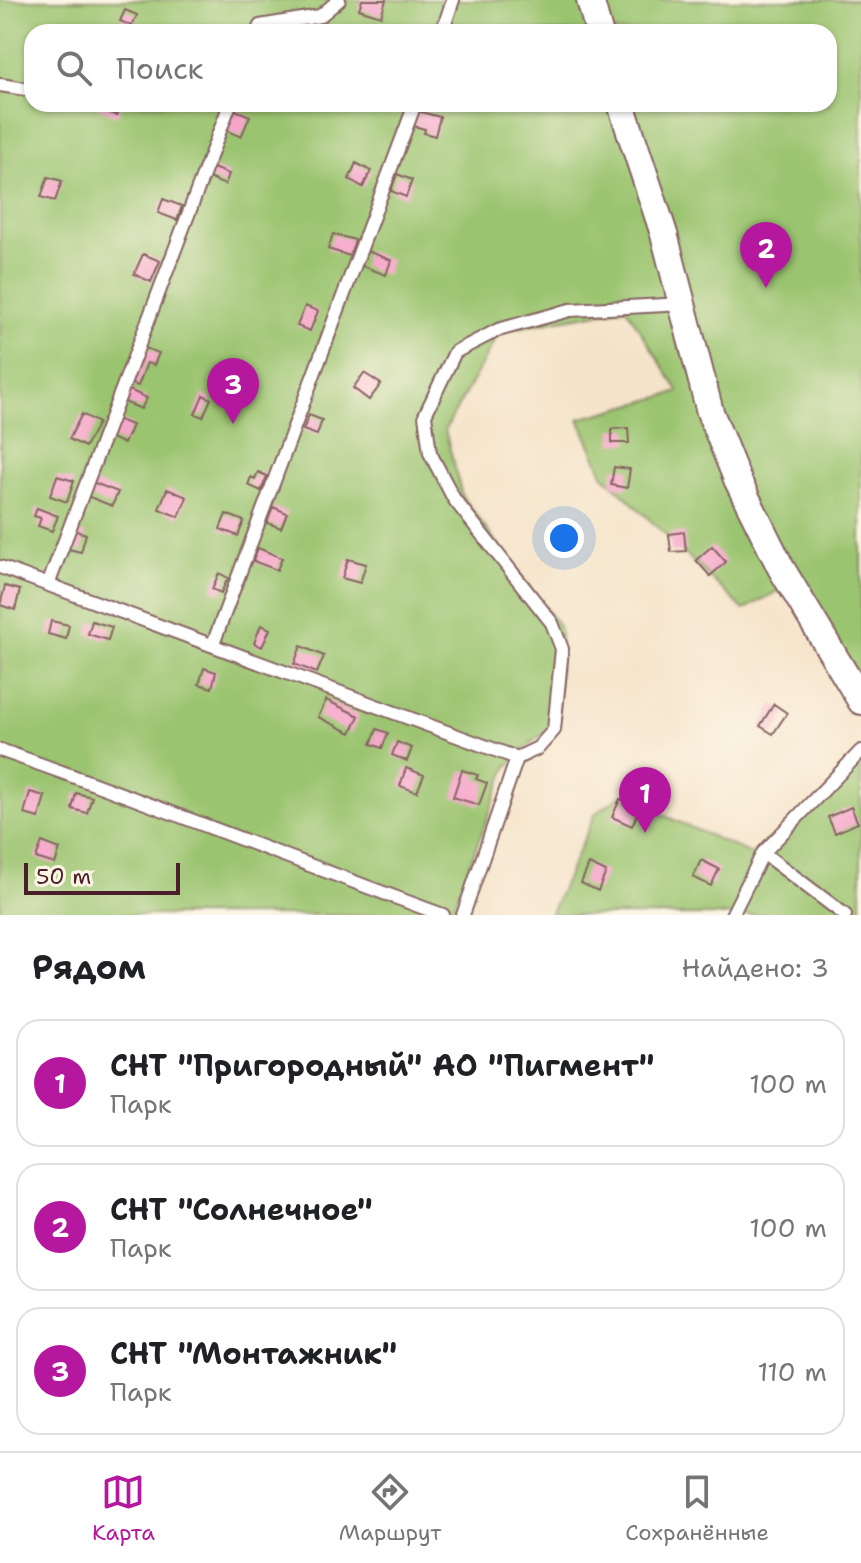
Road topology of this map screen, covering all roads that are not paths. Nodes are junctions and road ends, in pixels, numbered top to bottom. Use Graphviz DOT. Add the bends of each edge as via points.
graph roads {
  1 [pos="339,0"];
  2 [pos="453,0"];
  3 [pos="590,0"];
  4 [pos="272,24"];
  5 [pos="445,24"];
  6 [pos="597,24"];
  7 [pos="0,85"];
  8 [pos="24,89"];
  9 [pos="227,112"];
  10 [pos="412,112"];
  11 [pos="624,112"];
  12 [pos="684,304"];
  13 [pos="0,567"];
  14 [pos="48,585"];
  15 [pos="213,644"];
  16 [pos="861,701"];
  17 [pos="0,750"];
  18 [pos="861,751"];
  19 [pos="517,758"];
  20 [pos="763,853"];
  21 [pos="443,915"];
  22 [pos="463,915"];
  23 [pos="732,915"];
  24 [pos="845,915"];
  1 -- 4 [label="lane" via="320,16"];
  2 -- 5 [label="lane"];
  3 -- 6 [label="street"];
  7 -- 8 [label="lane"];
  9 -- 14 [label="lane"];
  10 -- 15 [label="lane"];
  11 -- 12 [label="street"];
  12 -- 16 [label="street" via="710,412 737,479 781,568"];
  12 -- 19 [label="lane" via="570,310 498,330 455,352 425,415 430,453 454,499 552,623 562,649 554,730 538,748"];
  13 -- 14 [label="lane"];
  14 -- 15 [label="lane"];
  15 -- 19 [label="lane"];
  17 -- 21 [label="lane"];
  18 -- 20 [label="lane"];
  19 -- 22 [label="lane"];
  20 -- 23 [label="lane"];
  20 -- 24 [label="lane"];
}
